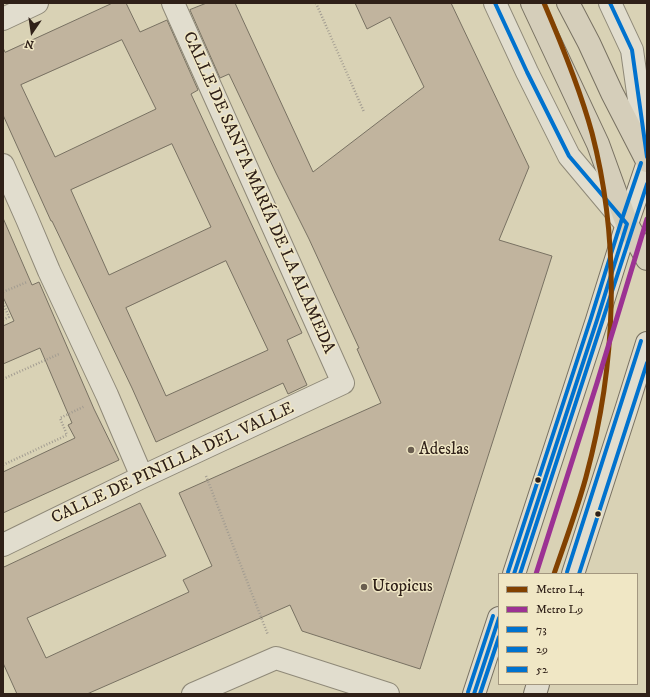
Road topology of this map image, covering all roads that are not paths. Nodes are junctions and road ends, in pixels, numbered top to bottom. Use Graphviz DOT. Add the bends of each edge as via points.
graph roads {
  1 [pos="37,3"];
  2 [pos="173,3"];
  3 [pos="495,3"];
  4 [pos="532,3"];
  5 [pos="568,3"];
  6 [pos="610,3"];
  7 [pos="3,19"];
  8 [pos="647,157"];
  9 [pos="647,161"];
  10 [pos="3,165"];
  11 [pos="647,165"];
  12 [pos="626,224"];
  13 [pos="647,259"];
  14 [pos="647,343"];
  15 [pos="344,383"];
  16 [pos="142,477"];
  17 [pos="3,545"];
  18 [pos="514,573"];
  19 [pos="574,573"];
  20 [pos="498,621"];
  21 [pos="193,694"];
  22 [pos="388,694"];
  23 [pos="474,694"];
  1 -- 7 [label="street"];
  2 -- 15 [label="street, CALLE DE SANTA MARÍA DE LA ALAMEDA"];
  3 -- 12 [label="street" via="569,156"];
  4 -- 12 [label="main road" via="598,144"];
  5 -- 9 [label="main road"];
  6 -- 8 [label="street" via="632,50"];
  10 -- 16 [label="street"];
  11 -- 12 [label="street"];
  12 -- 13 [label="main road"];
  12 -- 18 [label="street"];
  14 -- 19 [label="street"];
  15 -- 16 [label="street, CALLE DE PINILLA DEL VALLE"];
  16 -- 17 [label="street, CALLE DE PINILLA DEL VALLE"];
  20 -- 23 [label="street"];
  21 -- 22 [label="street" via="276,658"];
}
